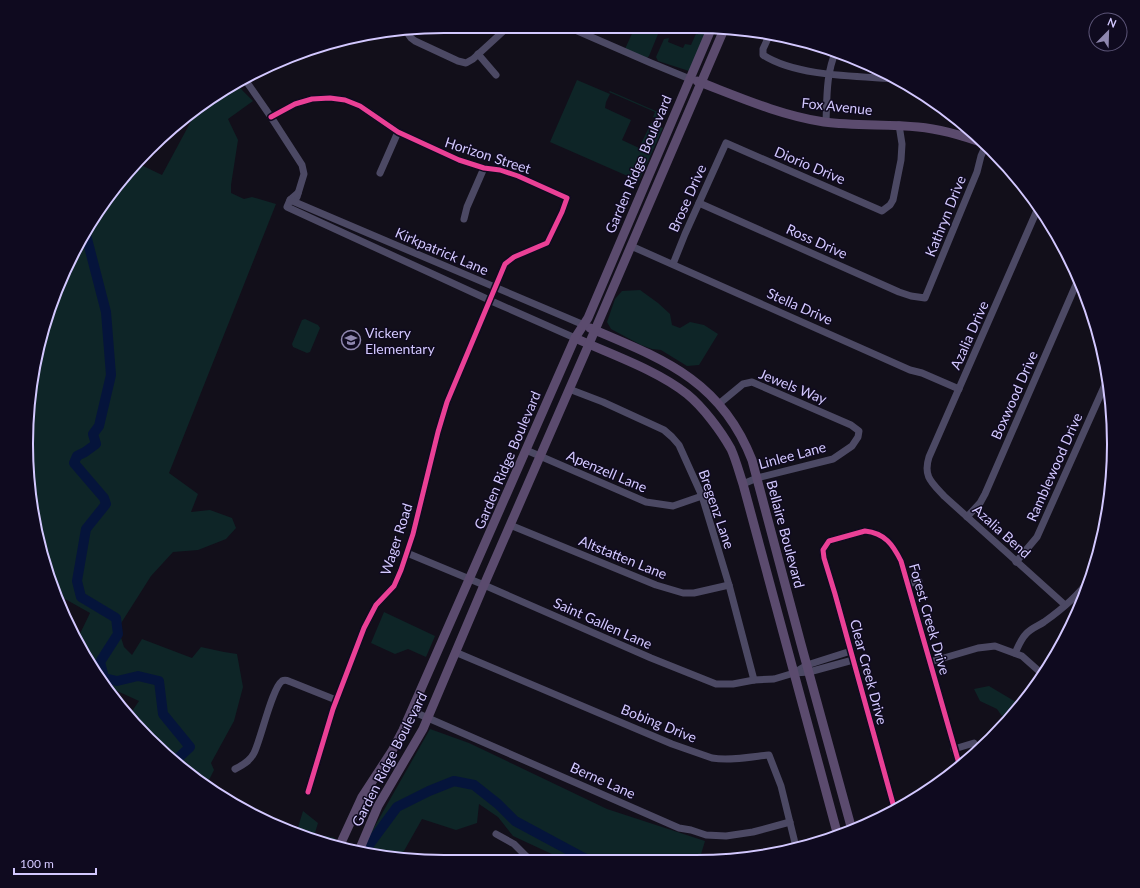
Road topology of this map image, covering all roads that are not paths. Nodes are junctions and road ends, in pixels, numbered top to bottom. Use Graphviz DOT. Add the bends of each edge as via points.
graph roads {
  1 [pos="501,33"];
  2 [pos="582,33"];
  3 [pos="709,33"];
  4 [pos="722,34"];
  5 [pos="409,35"];
  6 [pos="767,40"];
  7 [pos="478,54"];
  8 [pos="834,57"];
  9 [pos="496,75"];
  10 [pos="829,75"];
  11 [pos="884,78"];
  12 [pos="690,79"];
  13 [pos="247,83"];
  14 [pos="701,83"];
  15 [pos="271,117"];
  16 [pos="826,122"];
  17 [pos="899,125"];
  18 [pos="398,132"];
  19 [pos="972,140"];
  20 [pos="726,143"];
  21 [pos="984,150"];
  22 [pos="484,168"];
  23 [pos="380,173"];
  24 [pos="568,198"];
  25 [pos="638,199"];
  26 [pos="293,201"];
  27 [pos="699,203"];
  28 [pos="1036,213"];
  29 [pos="464,219"];
  30 [pos="631,246"];
  31 [pos="673,264"];
  32 [pos="1075,286"];
  33 [pos="495,288"];
  34 [pos="926,298"];
  35 [pos="490,300"];
  36 [pos="584,325"];
  37 [pos="595,330"];
  38 [pos="575,338"];
  39 [pos="589,344"];
  40 [pos="569,389"];
  41 [pos="959,389"];
  42 [pos="1103,389"];
  43 [pos="720,403"];
  44 [pos="859,431"];
  45 [pos="526,450"];
  46 [pos="540,456"];
  47 [pos="926,473"];
  48 [pos="757,478"];
  49 [pos="743,484"];
  50 [pos="702,496"];
  51 [pos="967,517"];
  52 [pos="510,525"];
  53 [pos="829,541"];
  54 [pos="407,553"];
  55 [pos="1016,562"];
  56 [pos="470,579"];
  57 [pos="920,581"];
  58 [pos="908,584"];
  59 [pos="484,585"];
  60 [pos="729,585"];
  61 [pos="1079,593"];
  62 [pos="1065,605"];
  63 [pos="851,651"];
  64 [pos="455,652"];
  65 [pos="1015,653"];
  66 [pos="853,660"];
  67 [pos="930,662"];
  68 [pos="808,669"];
  69 [pos="1039,671"];
  70 [pos="794,673"];
  71 [pos="754,680"];
  72 [pos="336,700"];
  73 [pos="412,711"];
  74 [pos="428,718"];
  75 [pos="974,743"];
  76 [pos="954,749"];
  77 [pos="958,760"];
  78 [pos="235,769"];
  79 [pos="308,792"];
  80 [pos="893,805"];
  81 [pos="790,822"];
  82 [pos="851,825"];
  83 [pos="836,830"];
  84 [pos="496,834"];
  85 [pos="341,842"];
  86 [pos="795,843"];
  87 [pos="361,846"];
  88 [pos="522,855"];
  1 -- 7 [label="street"];
  2 -- 12 [label="street"];
  3 -- 12 [label="main road, Garden Ridge Boulevard"];
  4 -- 14 [label="main road, Garden Ridge Boulevard"];
  5 -- 7 [label="street" via="415,41 458,61 466,63"];
  6 -- 10 [label="street" via="763,49 764,55 771,60"];
  7 -- 9 [label="street"];
  8 -- 10 [label="street"];
  10 -- 11 [label="street"];
  10 -- 16 [label="street"];
  12 -- 14 [label="main road, Fox Avenue"];
  12 -- 25 [label="main road, Garden Ridge Boulevard"];
  13 -- 15 [label="street"];
  14 -- 16 [label="main road, Fox Avenue" via="781,113"];
  14 -- 30 [label="main road, Garden Ridge Boulevard"];
  15 -- 18 [label="street, Horizon Street" via="295,104 312,99 338,98 360,106"];
  15 -- 26 [label="street" via="302,165 304,174"];
  16 -- 17 [label="main road, Fox Avenue"];
  17 -- 19 [label="main road, Fox Avenue" via="942,130"];
  17 -- 20 [label="street, Diorio Drive" via="901,160 893,200 882,211"];
  18 -- 22 [label="street, Horizon Street" via="459,160"];
  18 -- 23 [label="street"];
  20 -- 27 [label="street, Brose Drive"];
  21 -- 34 [label="street, Kathryn Drive"];
  22 -- 24 [label="street, Horizon Street" via="518,176"];
  22 -- 29 [label="street"];
  24 -- 33 [label="street, Wager Road" via="547,243 514,257 505,264"];
  25 -- 30 [label="main road" via="627,242"];
  25 -- 36 [label="main road, Garden Ridge Boulevard"];
  26 -- 33 [label="street, Kirkpatrick Lane"];
  26 -- 35 [label="street, Kirkpatrick Lane" via="290,209"];
  27 -- 31 [label="street, Brose Drive"];
  27 -- 34 [label="street, Ross Drive" via="899,292"];
  28 -- 41 [label="street, Azalia Drive"];
  30 -- 31 [label="street, Stella Drive"];
  30 -- 37 [label="main road, Garden Ridge Boulevard"];
  31 -- 41 [label="street, Stella Drive" via="910,370"];
  32 -- 51 [label="street, Boxwood Drive" via="985,494"];
  33 -- 35 [label="street, Wager Road"];
  33 -- 36 [label="street, Kirkpatrick Lane"];
  35 -- 38 [label="street, Kirkpatrick Lane"];
  35 -- 54 [label="street, Wager Road" via="447,402"];
  36 -- 37 [label="main road, Bellaire Boulevard"];
  36 -- 38 [label="main road, Garden Ridge Boulevard"];
  37 -- 39 [label="main road, Garden Ridge Boulevard"];
  37 -- 43 [label="main road, Bellaire Boulevard" via="666,362 696,381"];
  38 -- 39 [label="main road, Bellaire Boulevard"];
  38 -- 45 [label="main road, Garden Ridge Boulevard"];
  39 -- 40 [label="main road, Garden Ridge Boulevard"];
  39 -- 49 [label="main road, Bellaire Boulevard" via="666,380 692,398 728,445"];
  40 -- 46 [label="main road, Garden Ridge Boulevard"];
  40 -- 50 [label="street, Bregenz Lane" via="610,405 668,433 679,445"];
  41 -- 47 [label="street, Azalia Drive" via="929,457"];
  42 -- 55 [label="street, Ramblewood Drive" via="1037,537"];
  43 -- 44 [label="street, Jewels Way" via="743,384 752,382 851,425"];
  43 -- 48 [label="main road, Bellaire Boulevard" via="741,434"];
  44 -- 48 [label="street, Linlee Lane" via="852,446 833,459"];
  45 -- 46 [label="street, Apenzell Lane"];
  45 -- 56 [label="main road, Garden Ridge Boulevard"];
  46 -- 50 [label="street, Apenzell Lane" via="646,502 673,506"];
  46 -- 52 [label="main road, Garden Ridge Boulevard"];
  47 -- 51 [label="street, Azalia Bend" via="933,485"];
  48 -- 49 [label="street, Linlee Lane"];
  48 -- 68 [label="main road, Bellaire Boulevard"];
  49 -- 70 [label="main road, Bellaire Boulevard"];
  50 -- 60 [label="street, Bregenz Lane"];
  51 -- 55 [label="street, Azalia Bend"];
  52 -- 59 [label="main road, Garden Ridge Boulevard"];
  52 -- 60 [label="street, Altstatten Lane" via="672,590 694,594"];
  53 -- 58 [label="street, Forest Creek Drive" via="866,531 880,536 893,546 902,561"];
  53 -- 63 [label="street, Clear Creek Drive" via="823,550 824,558"];
  54 -- 56 [label="street, Saint Gallen Lane"];
  54 -- 72 [label="street, Wager Road" via="394,586 376,605 364,628"];
  55 -- 62 [label="street, Azalia Bend"];
  56 -- 59 [label="street, Saint Gallen Lane"];
  56 -- 73 [label="main road, Garden Ridge Boulevard"];
  57 -- 58 [label="street"];
  58 -- 67 [label="street, Forest Creek Drive"];
  59 -- 64 [label="main road, Garden Ridge Boulevard"];
  59 -- 71 [label="street, Saint Gallen Lane" via="716,684"];
  60 -- 71 [label="street, Bregenz Lane"];
  61 -- 62 [label="street"];
  62 -- 65 [label="street" via="1026,633"];
  63 -- 66 [label="street, Clear Creek Drive"];
  63 -- 68 [label="street"];
  64 -- 74 [label="main road, Garden Ridge Boulevard"];
  64 -- 81 [label="street, Bobing Drive" via="672,744 699,753 719,759 769,755 781,786"];
  65 -- 67 [label="street" via="988,646"];
  65 -- 69 [label="street"];
  66 -- 68 [label="street"];
  66 -- 80 [label="street, Clear Creek Drive"];
  67 -- 76 [label="street, Forest Creek Drive"];
  68 -- 70 [label="street, Saint Gallen Lane"];
  68 -- 82 [label="main road, Bellaire Boulevard"];
  70 -- 71 [label="street, Saint Gallen Lane" via="774,679"];
  70 -- 83 [label="main road, Bellaire Boulevard"];
  72 -- 78 [label="street" via="291,682 282,681 275,692 253,754 244,765"];
  72 -- 79 [label="street, Wager Road"];
  73 -- 74 [label="street, Berne Lane"];
  73 -- 85 [label="main road, Garden Ridge Boulevard" via="392,751 362,797"];
  74 -- 81 [label="street, Berne Lane" via="679,828 706,835 726,836"];
  74 -- 87 [label="main road, Garden Ridge Boulevard" via="378,806"];
  75 -- 76 [label="street"];
  76 -- 77 [label="street, Forest Creek Drive"];
  81 -- 86 [label="street, Bobing Drive"];
  84 -- 88 [label="street" via="514,844"];
}
